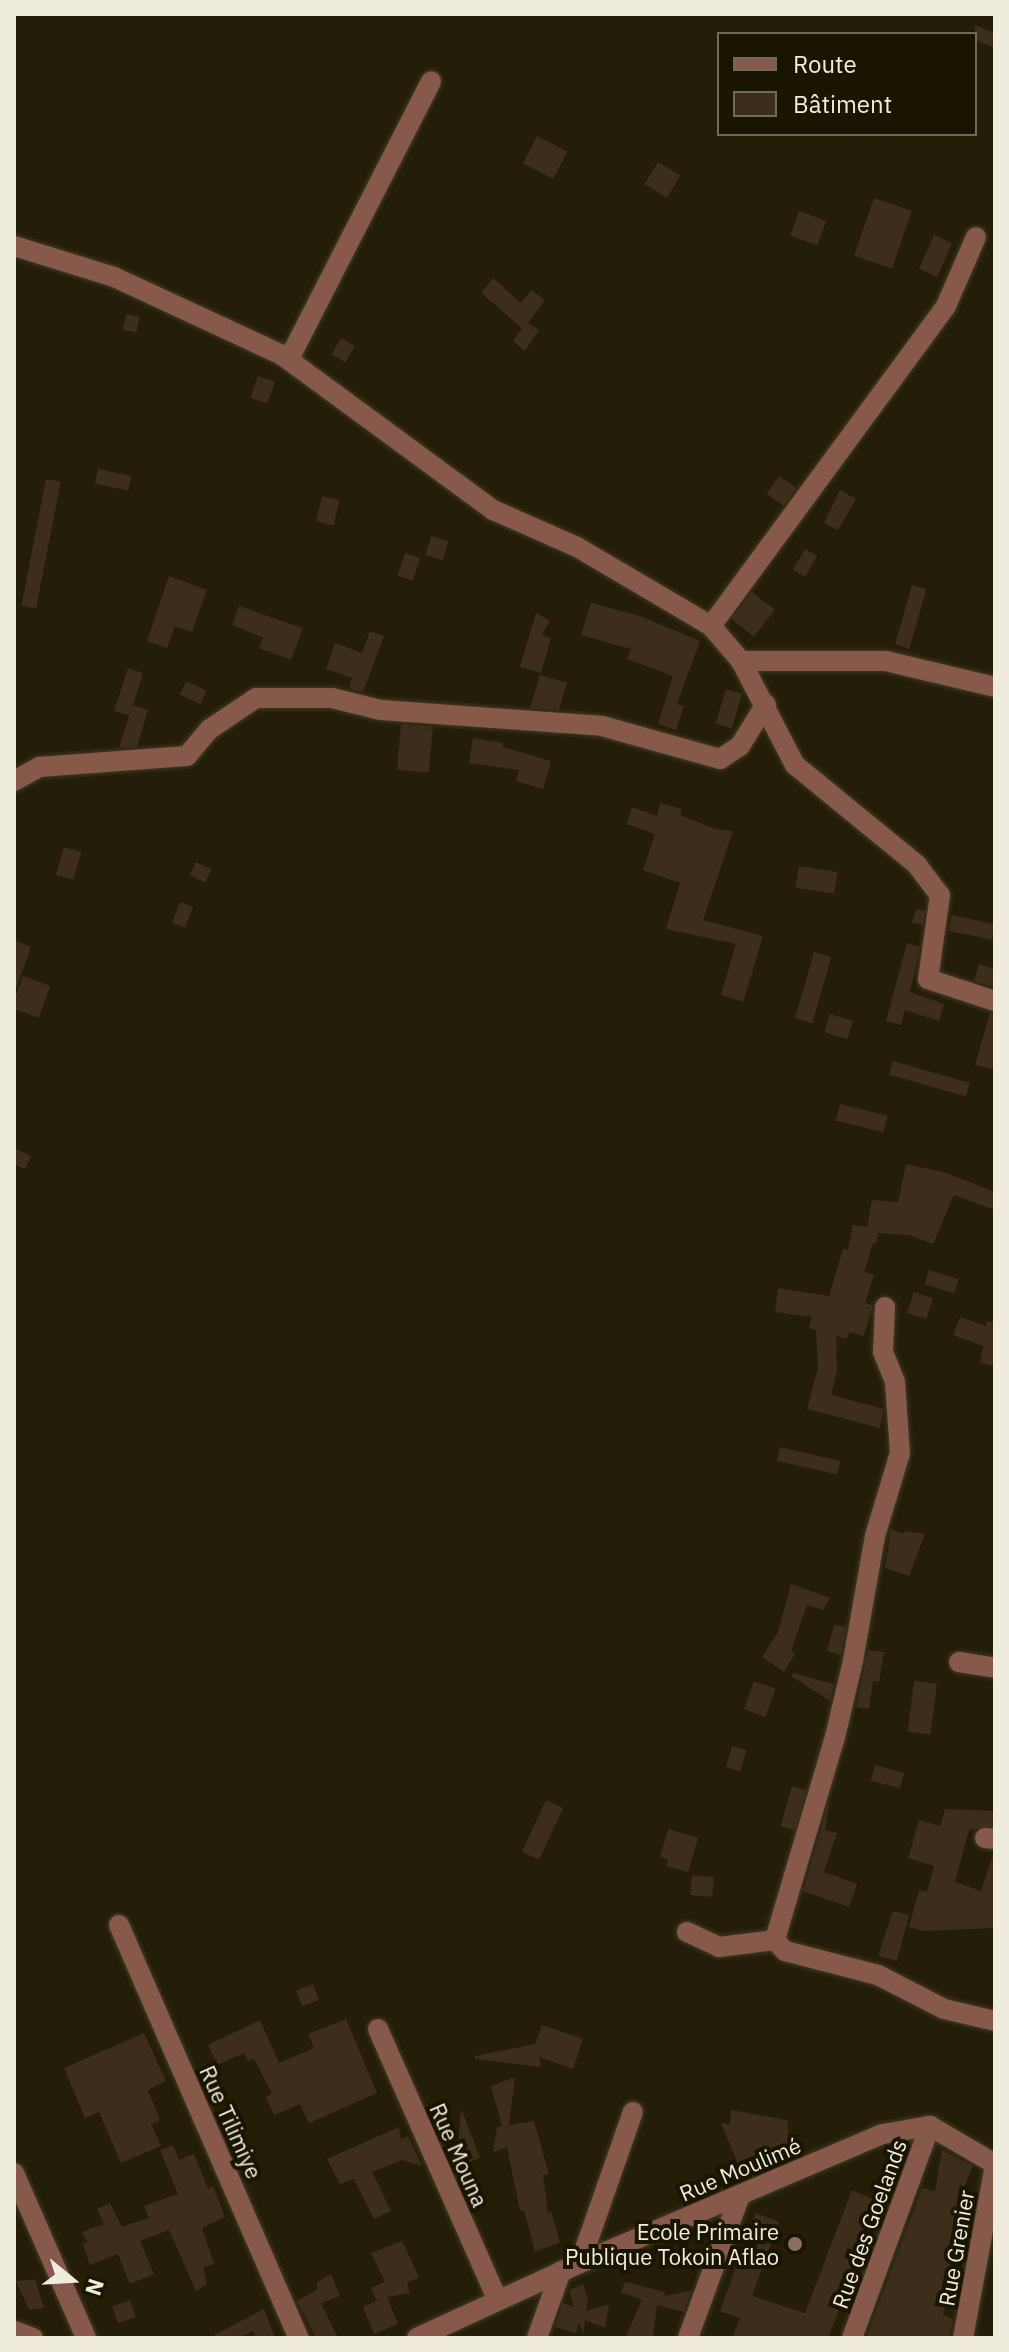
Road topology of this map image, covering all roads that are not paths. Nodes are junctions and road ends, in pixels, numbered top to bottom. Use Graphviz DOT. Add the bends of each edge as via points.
graph roads {
  1 [pos="431,81"];
  2 [pos="976,237"];
  3 [pos="14,246"];
  4 [pos="289,359"];
  5 [pos="711,626"];
  6 [pos="741,661"];
  7 [pos="995,687"];
  8 [pos="766,704"];
  9 [pos="14,781"];
  10 [pos="995,1001"];
  11 [pos="885,1307"];
  12 [pos="959,1662"];
  13 [pos="995,1668"];
  14 [pos="119,1925"];
  15 [pos="687,1932"];
  16 [pos="775,1940"];
  17 [pos="995,2021"];
  18 [pos="378,2029"];
  19 [pos="633,2112"];
  20 [pos="930,2126"];
  21 [pos="995,2165"];
  22 [pos="14,2173"];
  23 [pos="740,2195"];
  24 [pos="580,2263"];
  25 [pos="561,2271"];
  26 [pos="497,2299"];
  27 [pos="14,2331"];
  28 [pos="33,2338"];
  29 [pos="86,2338"];
  30 [pos="299,2338"];
  31 [pos="417,2338"];
  32 [pos="537,2338"];
  33 [pos="688,2338"];
  34 [pos="852,2338"];
  35 [pos="963,2338"];
  1 -- 4 [label="street"];
  2 -- 5 [label="street" via="946,306"];
  3 -- 4 [label="street" via="114,277"];
  4 -- 5 [label="street" via="493,510 577,547"];
  5 -- 6 [label="street"];
  6 -- 7 [label="street" via="886,661"];
  6 -- 8 [label="street"];
  8 -- 9 [label="street" via="740,746 720,759 602,726 381,710 332,698 256,698 210,729 187,756 39,767"];
  8 -- 10 [label="street" via="795,765 917,865 940,895 928,979"];
  11 -- 16 [label="street" via="883,1352 895,1382 900,1453 875,1536 835,1737"];
  12 -- 13 [label="street"];
  14 -- 30 [label="street, Rue Tilimiye"];
  15 -- 16 [label="street" via="719,1947"];
  16 -- 17 [label="street" via="785,1951 878,1975 944,2009"];
  18 -- 26 [label="street, Rue Mouna"];
  19 -- 24 [label="street"];
  20 -- 21 [label="street"];
  20 -- 23 [label="street, Rue Moulimé" via="883,2134"];
  20 -- 34 [label="street, Rue des Goelands"];
  21 -- 35 [label="street, Rue Grenier"];
  22 -- 29 [label="street"];
  23 -- 24 [label="street, Rue Moulimé"];
  23 -- 33 [label="street"];
  24 -- 25 [label="street, Rue Moulimé"];
  25 -- 26 [label="street, Rue Moulimé"];
  25 -- 32 [label="street"];
  26 -- 31 [label="street, Rue Moulimé"];
  27 -- 28 [label="street"];
}
